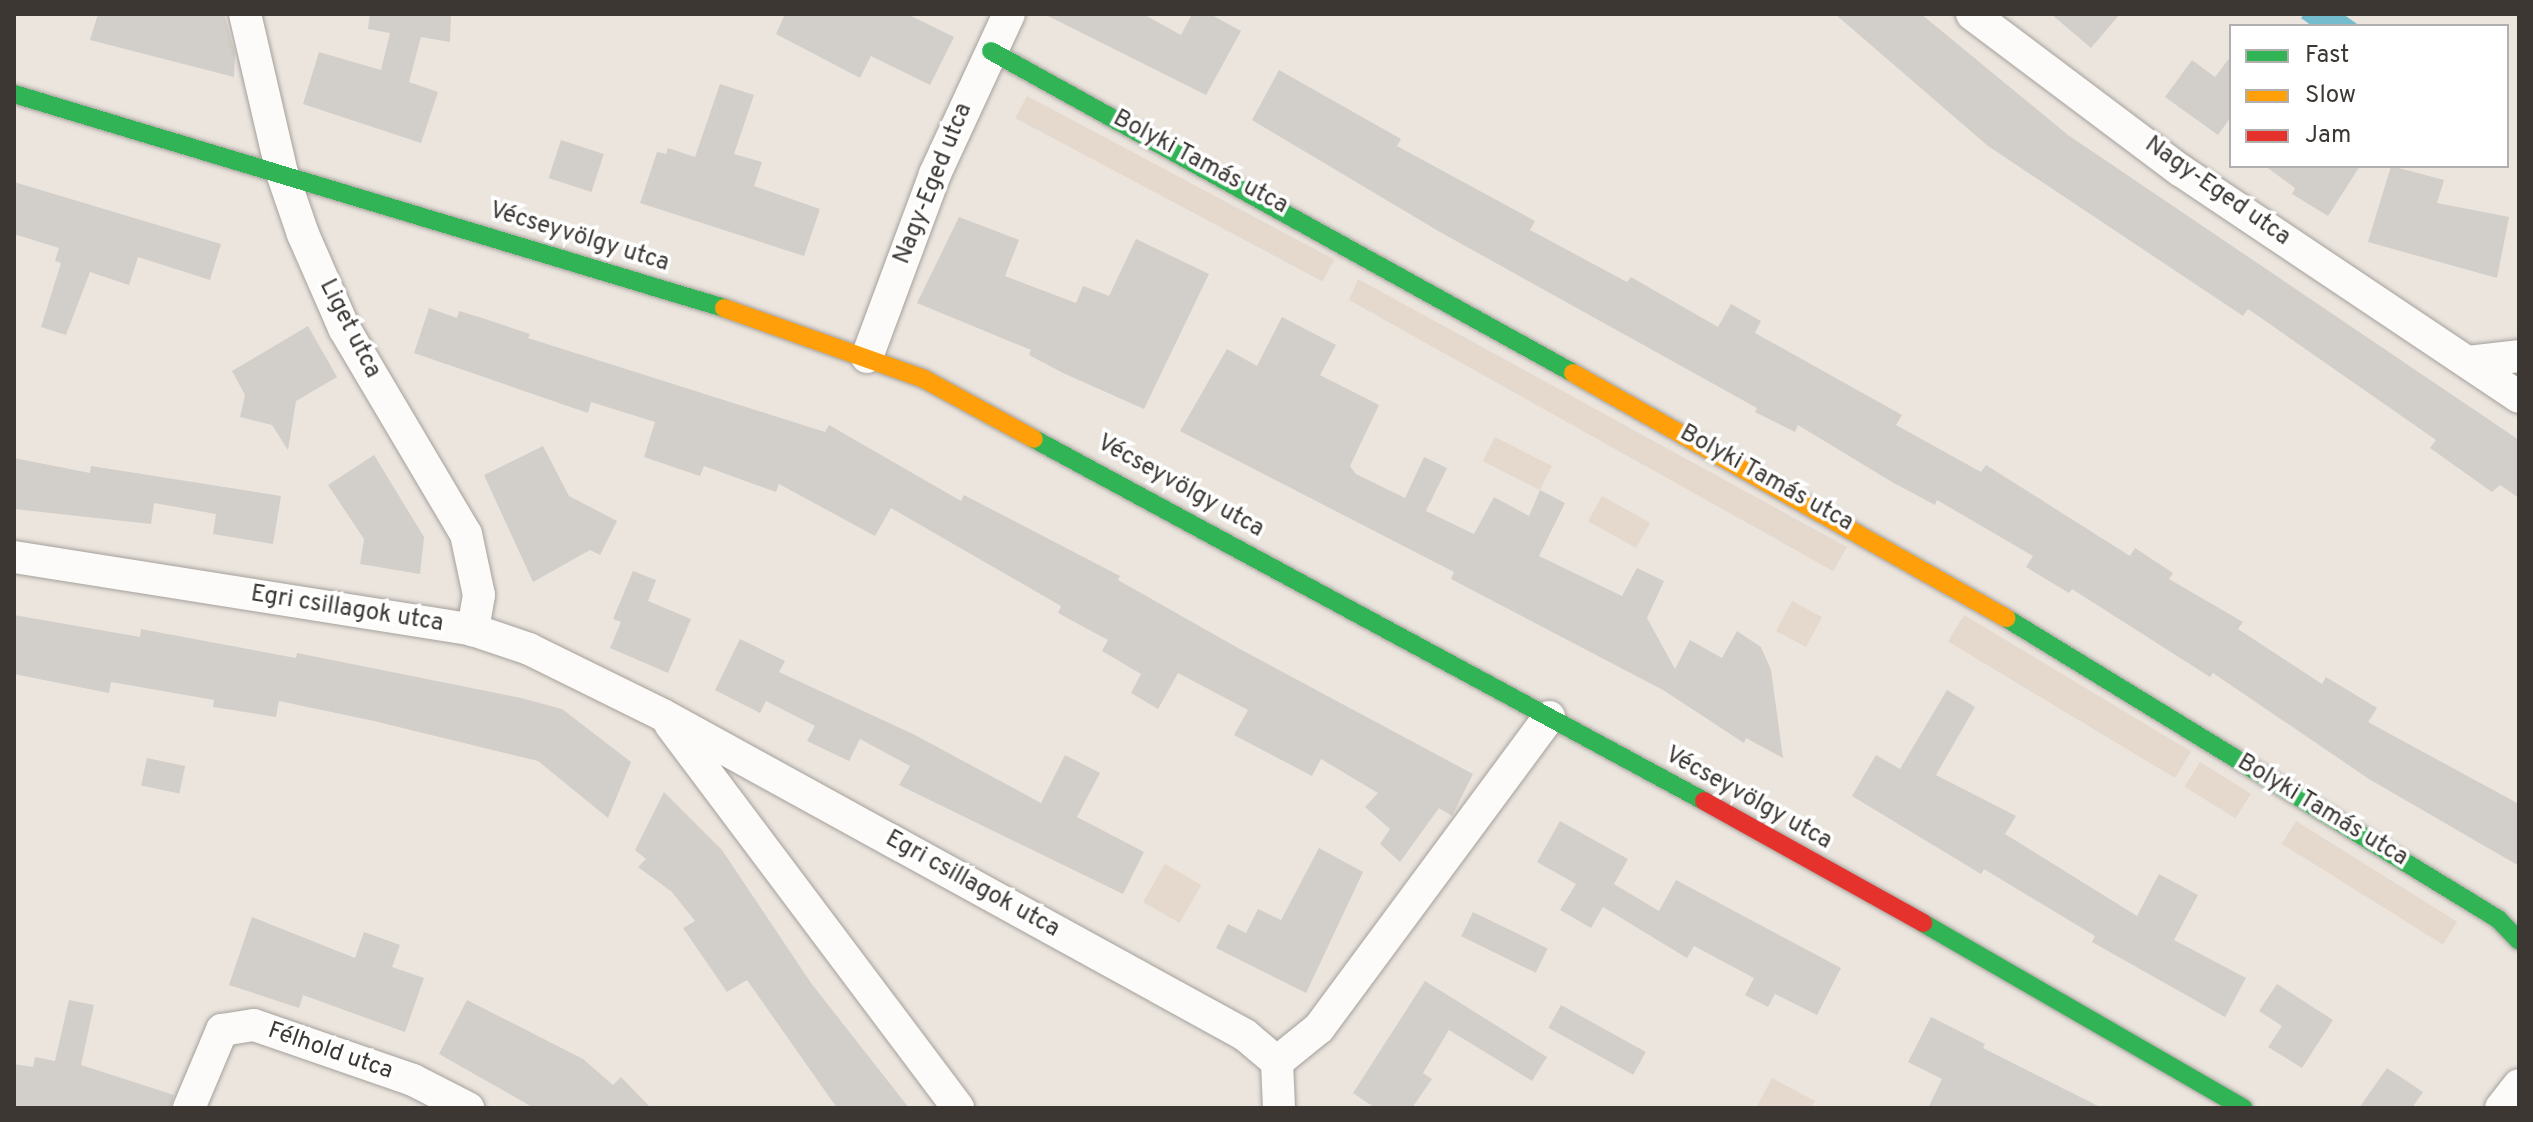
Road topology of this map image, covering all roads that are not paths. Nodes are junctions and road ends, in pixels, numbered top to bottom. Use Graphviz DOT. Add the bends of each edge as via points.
graph roads {
  1 [pos="245,14"];
  2 [pos="1972,14"];
  3 [pos="1005,15"];
  4 [pos="991,51"];
  5 [pos="14,94"];
  6 [pos="282,173"];
  7 [pos="2519,356"];
  8 [pos="867,357"];
  9 [pos="2468,362"];
  10 [pos="2519,397"];
  11 [pos="14,557"];
  12 [pos="473,630"];
  13 [pos="663,715"];
  14 [pos="1549,717"];
  15 [pos="2519,941"];
  16 [pos="1277,1062"];
  17 [pos="2519,1085"];
  18 [pos="945,1103"];
  19 [pos="189,1108"];
  20 [pos="468,1108"];
  21 [pos="1279,1108"];
  22 [pos="2243,1108"];
  23 [pos="2501,1108"];
  1 -- 6 [label="street, Liget utca"];
  2 -- 9 [label="street, Nagy-Eged utca" via="2180,170"];
  3 -- 4 [label="street, Nagy-Eged utca"];
  4 -- 8 [label="street, Nagy-Eged utca" via="935,174"];
  4 -- 15 [label="main road, Bolyki Tamás utca" via="1918,564 2498,919"];
  5 -- 6 [label="main road, Vécseyvölgy utca"];
  6 -- 8 [label="main road, Vécseyvölgy utca" via="732,310"];
  6 -- 12 [label="street, Liget utca" via="344,328 466,534 479,595"];
  7 -- 9 [label="street"];
  8 -- 14 [label="main road, Vécseyvölgy utca" via="924,379 1069,454"];
  9 -- 10 [label="street, Nagy-Eged utca"];
  11 -- 12 [label="street, Egri csillagok utca"];
  12 -- 13 [label="street, Egri csillagok utca" via="529,649"];
  13 -- 16 [label="street, Egri csillagok utca" via="1245,1035"];
  13 -- 18 [label="street, Egri csillagok utca"];
  14 -- 16 [label="street" via="1319,1028"];
  14 -- 22 [label="main road, Vécseyvölgy utca" via="2087,1014"];
  16 -- 21 [label="street"];
  17 -- 23 [label="street"];
  19 -- 20 [label="street, Félhold utca" via="222,1030 254,1025 413,1080"];
}
